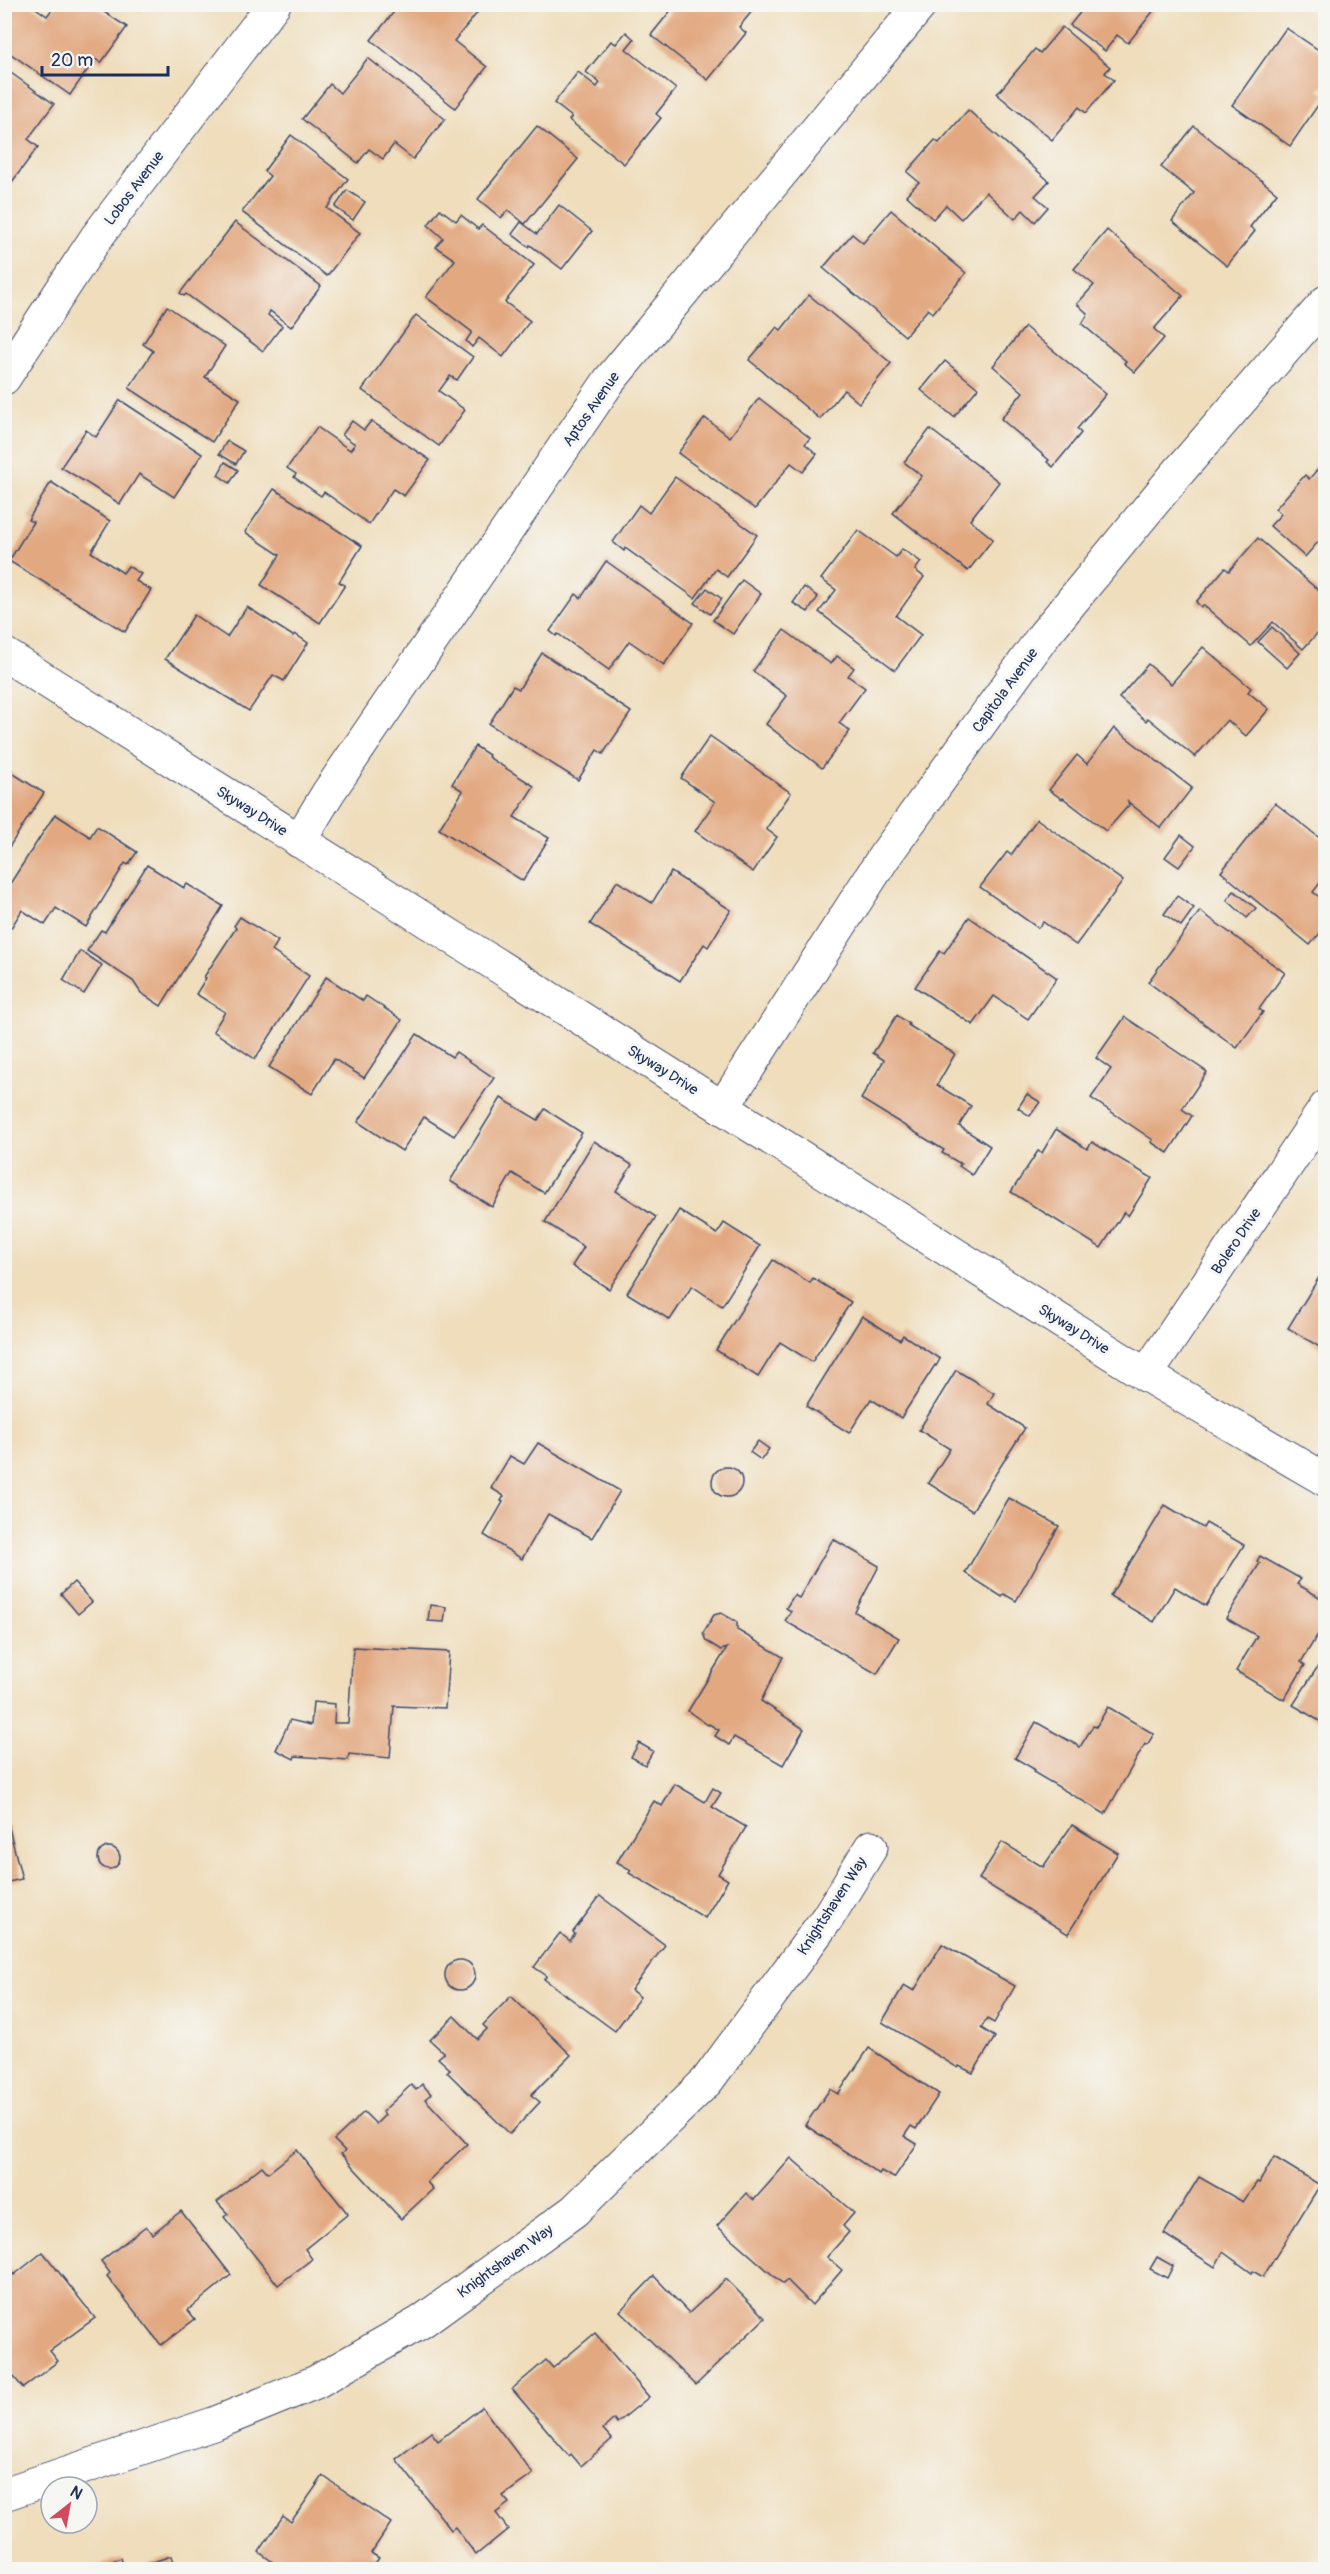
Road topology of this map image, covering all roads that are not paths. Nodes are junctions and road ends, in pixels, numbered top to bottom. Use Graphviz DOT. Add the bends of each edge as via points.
graph roads {
  1 [pos="274,4"];
  2 [pos="921,4"];
  3 [pos="1326,302"];
  4 [pos="4,378"];
  5 [pos="4,654"];
  6 [pos="299,841"];
  7 [pos="723,1107"];
  8 [pos="1326,1107"];
  9 [pos="1146,1375"];
  10 [pos="1326,1480"];
  11 [pos="871,1847"];
  12 [pos="4,2494"];
  1 -- 4 [label="street, Lobos Avenue" via="96,238"];
  2 -- 6 [label="street, Aptos Avenue" via="609,381"];
  3 -- 7 [label="street, Capitola Avenue" via="1175,476 1044,636 884,857"];
  5 -- 6 [label="street, Skyway Drive"];
  6 -- 7 [label="street, Skyway Drive"];
  7 -- 9 [label="street, Skyway Drive"];
  8 -- 9 [label="street, Bolero Drive"];
  9 -- 10 [label="street, Skyway Drive"];
  11 -- 12 [label="street, Knightshaven Way" via="828,1917 707,2081 574,2211 422,2322 316,2382 216,2423"];
}
